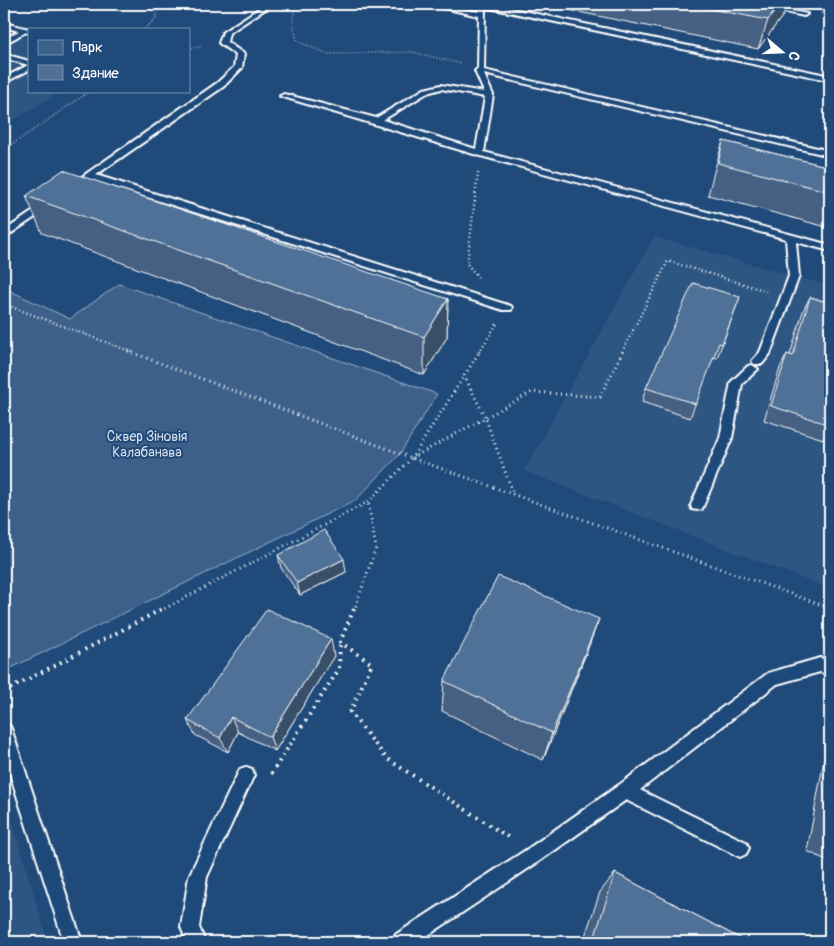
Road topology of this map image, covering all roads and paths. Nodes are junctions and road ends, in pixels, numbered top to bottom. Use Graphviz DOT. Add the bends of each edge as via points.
graph roads {
  1 [pos="155,4"];
  2 [pos="270,4"];
  3 [pos="295,4"];
  4 [pos="428,4"];
  5 [pos="482,4"];
  6 [pos="750,4"];
  7 [pos="804,14"];
  8 [pos="483,15"];
  9 [pos="4,24"];
  10 [pos="146,28"];
  11 [pos="27,31"];
  12 [pos="4,42"];
  13 [pos="4,56"];
  14 [pos="28,63"];
  15 [pos="28,68"];
  16 [pos="481,70"];
  17 [pos="823,77"];
  18 [pos="4,81"];
  19 [pos="89,92"];
  20 [pos="489,95"];
  21 [pos="284,96"];
  22 [pos="377,120"];
  23 [pos="4,150"];
  24 [pos="480,153"];
  25 [pos="830,153"];
  26 [pos="90,176"];
  27 [pos="75,186"];
  28 [pos="52,202"];
  29 [pos="4,235"];
  30 [pos="791,237"];
  31 [pos="830,248"];
  32 [pos="786,297"];
  33 [pos="4,304"];
  34 [pos="507,308"];
  35 [pos="464,375"];
  36 [pos="485,417"];
  37 [pos="412,458"];
  38 [pos="513,494"];
  39 [pos="368,502"];
  40 [pos="697,505"];
  41 [pos="830,608"];
  42 [pos="340,642"];
  43 [pos="830,668"];
  44 [pos="4,692"];
  45 [pos="4,731"];
  46 [pos="246,775"];
  47 [pos="625,791"];
  48 [pos="740,848"];
  49 [pos="535,854"];
  50 [pos="73,942"];
  51 [pos="196,942"];
  52 [pos="402,942"];
  1 -- 10 [label="path" via="156,18"];
  2 -- 26 [label="lane" via="226,32 224,43 240,54 238,68"];
  3 -- 16 [label="path" via="292,29 297,41 328,54 413,52"];
  4 -- 8 [label="lane"];
  5 -- 8 [label="lane"];
  5 -- 17 [label="lane"];
  6 -- 7 [label="lane"];
  8 -- 16 [label="lane"];
  9 -- 11 [label="lane"];
  11 -- 12 [label="lane"];
  13 -- 14 [label="lane"];
  15 -- 18 [label="lane"];
  16 -- 20 [label="lane"];
  16 -- 25 [label="lane"];
  19 -- 23 [label="path"];
  20 -- 22 [label="lane" via="441,87 424,91"];
  20 -- 24 [label="lane"];
  21 -- 22 [label="lane"];
  22 -- 24 [label="lane"];
  24 -- 30 [label="lane"];
  24 -- 34 [label="path" via="466,264"];
  26 -- 27 [label="lane"];
  26 -- 34 [label="lane"];
  28 -- 29 [label="lane"];
  30 -- 31 [label="lane"];
  30 -- 32 [label="lane" via="794,276"];
  32 -- 36 [label="path" via="668,261 600,397 532,392"];
  32 -- 40 [label="lane" via="765,354 737,382 726,438"];
  33 -- 37 [label="path"];
  34 -- 35 [label="path"];
  35 -- 36 [label="path"];
  35 -- 37 [label="path"];
  36 -- 37 [label="path"];
  36 -- 38 [label="path"];
  37 -- 38 [label="path"];
  37 -- 39 [label="path"];
  38 -- 41 [label="path"];
  39 -- 42 [label="path" via="376,548 356,608"];
  39 -- 44 [label="path"];
  42 -- 46 [label="path" via="339,669 268,777"];
  42 -- 49 [label="path" via="372,664 350,712 386,758"];
  43 -- 47 [label="lane" via="820,665 773,678"];
  45 -- 50 [label="lane"];
  46 -- 51 [label="lane" via="198,876 190,927"];
  47 -- 48 [label="lane"];
  47 -- 49 [label="lane"];
  49 -- 52 [label="lane"];
}
